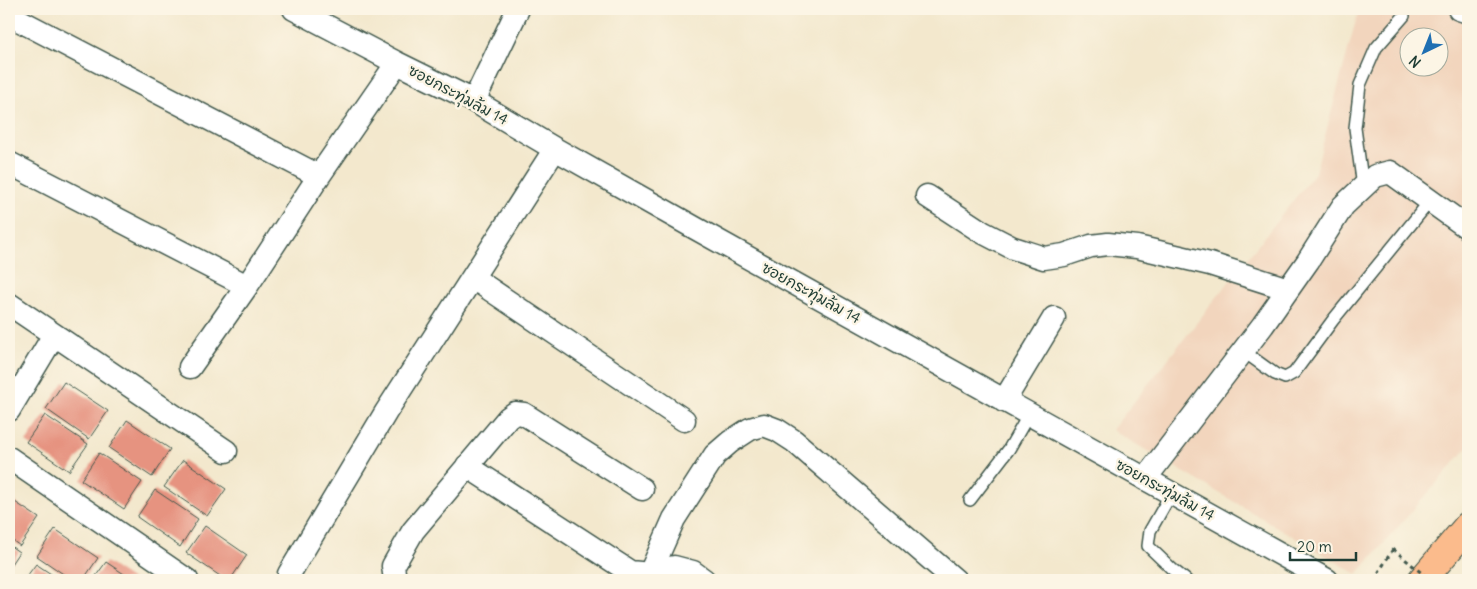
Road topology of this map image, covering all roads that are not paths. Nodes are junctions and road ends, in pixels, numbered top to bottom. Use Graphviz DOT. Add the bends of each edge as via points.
graph roads {
  1 [pos="294,9"];
  2 [pos="518,9"];
  3 [pos="1459,9"];
  4 [pos="1468,12"];
  5 [pos="9,15"];
  6 [pos="1404,16"];
  7 [pos="397,63"];
  8 [pos="474,102"];
  9 [pos="555,149"];
  10 [pos="9,163"];
  11 [pos="319,176"];
  12 [pos="1363,188"];
  13 [pos="926,196"];
  14 [pos="1430,201"];
  15 [pos="1468,228"];
  16 [pos="473,278"];
  17 [pos="247,286"];
  18 [pos="1288,289"];
  19 [pos="9,304"];
  20 [pos="1054,318"];
  21 [pos="54,335"];
  22 [pos="1243,351"];
  23 [pos="190,367"];
  24 [pos="1004,401"];
  25 [pos="9,410"];
  26 [pos="1029,414"];
  27 [pos="684,420"];
  28 [pos="226,452"];
  29 [pos="9,458"];
  30 [pos="467,466"];
  31 [pos="1145,479"];
  32 [pos="642,489"];
  33 [pos="1171,494"];
  34 [pos="970,500"];
  35 [pos="1468,526"];
  36 [pos="648,577"];
  37 [pos="187,580"];
  38 [pos="291,580"];
  39 [pos="395,580"];
  40 [pos="704,580"];
  41 [pos="955,580"];
  42 [pos="1186,580"];
  43 [pos="1328,580"];
  44 [pos="1422,580"];
  1 -- 7 [label="street, ซอยกระทุ่มล้ม 14"];
  2 -- 8 [label="street"];
  3 -- 4 [label="street"];
  5 -- 11 [label="street"];
  6 -- 12 [label="lane" via="1376,48 1360,85 1355,128"];
  7 -- 8 [label="street, ซอยกระทุ่มล้ม 14"];
  7 -- 11 [label="street"];
  8 -- 9 [label="street, ซอยกระทุ่มล้ม 14"];
  9 -- 16 [label="street"];
  9 -- 24 [label="street, ซอยกระทุ่มล้ม 14"];
  10 -- 17 [label="street"];
  11 -- 17 [label="street"];
  12 -- 14 [label="street" via="1375,176 1390,172"];
  12 -- 18 [label="street" via="1343,206"];
  13 -- 18 [label="street" via="982,232 1044,258 1091,246 1137,246 1210,264"];
  14 -- 15 [label="street"];
  14 -- 22 [label="lane" via="1294,373 1285,378 1275,374"];
  16 -- 27 [label="street"];
  16 -- 38 [label="street" via="386,412 289,574"];
  17 -- 23 [label="street"];
  18 -- 22 [label="street"];
  19 -- 21 [label="street"];
  20 -- 24 [label="street"];
  21 -- 25 [label="street"];
  21 -- 28 [label="street"];
  22 -- 31 [label="street"];
  24 -- 26 [label="street, ซอยกระทุ่มล้ม 14"];
  26 -- 31 [label="street, ซอยกระทุ่มล้ม 14"];
  26 -- 34 [label="lane" via="1010,449"];
  29 -- 37 [label="street"];
  30 -- 32 [label="street" via="508,418 515,413 524,414"];
  30 -- 36 [label="street" via="630,572"];
  30 -- 39 [label="street" via="413,532 394,566"];
  31 -- 33 [label="street, ซอยกระทุ่มล้ม 14"];
  33 -- 42 [label="lane" via="1150,531 1148,546"];
  33 -- 43 [label="street, ซอยกระทุ่มล้ม 14"];
  35 -- 44 [label="main road"];
  36 -- 40 [label="street" via="674,567 693,572"];
  36 -- 41 [label="street" via="674,519 715,455 750,429 764,425 794,441"];
}
